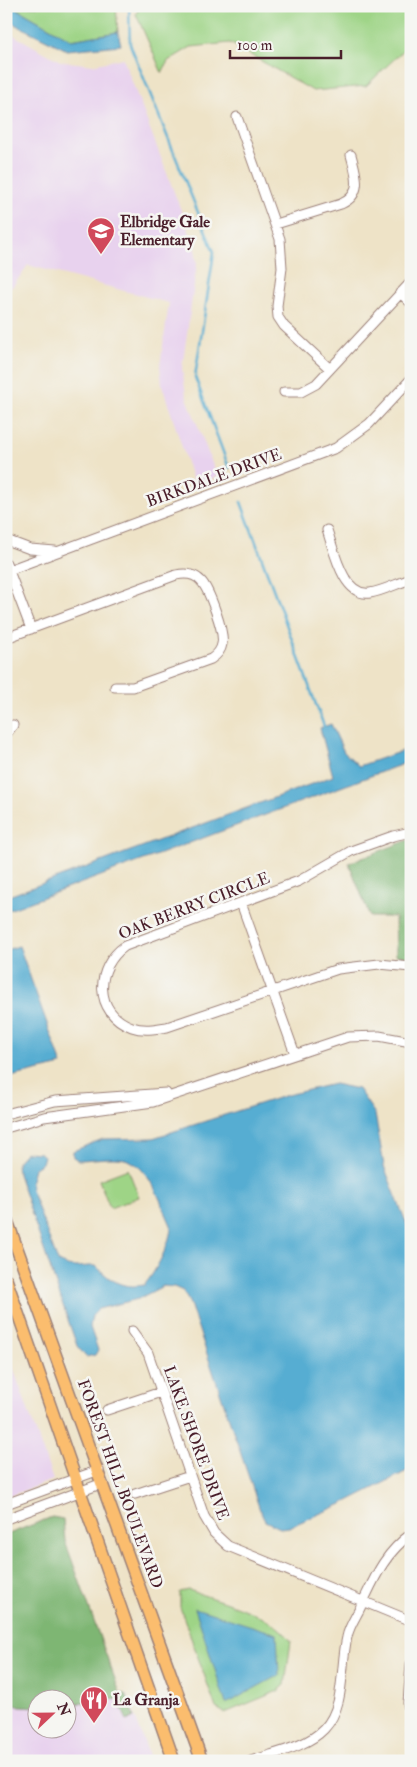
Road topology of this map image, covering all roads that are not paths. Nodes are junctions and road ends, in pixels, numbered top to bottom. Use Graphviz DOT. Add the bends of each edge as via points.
graph roads {
  1 [pos="237,117"];
  2 [pos="351,155"];
  3 [pos="276,224"];
  4 [pos="410,285"];
  5 [pos="400,293"];
  6 [pos="411,303"];
  7 [pos="330,369"];
  8 [pos="411,379"];
  9 [pos="284,392"];
  10 [pos="327,530"];
  11 [pos="6,540"];
  12 [pos="58,551"];
  13 [pos="7,568"];
  14 [pos="411,579"];
  15 [pos="31,629"];
  16 [pos="6,638"];
  17 [pos="115,687"];
  18 [pos="13,725"];
  19 [pos="6,734"];
  20 [pos="411,832"];
  21 [pos="241,903"];
  22 [pos="411,966"];
  23 [pos="272,991"];
  24 [pos="411,1042"];
  25 [pos="295,1054"];
  26 [pos="176,1093"];
  27 [pos="6,1114"];
  28 [pos="6,1128"];
  29 [pos="6,1218"];
  30 [pos="6,1279"];
  31 [pos="132,1332"];
  32 [pos="161,1392"];
  33 [pos="107,1410"];
  34 [pos="98,1470"];
  35 [pos="190,1476"];
  36 [pos="76,1478"];
  37 [pos="103,1483"];
  38 [pos="81,1491"];
  39 [pos="136,1494"];
  40 [pos="6,1504"];
  41 [pos="6,1519"];
  42 [pos="411,1534"];
  43 [pos="364,1601"];
  44 [pos="411,1621"];
  45 [pos="411,1664"];
  46 [pos="411,1725"];
  47 [pos="174,1761"];
  48 [pos="202,1761"];
  49 [pos="251,1761"];
  1 -- 3 [label="street"];
  2 -- 3 [label="street" via="358,184 351,198"];
  3 -- 7 [label="street" via="282,268 278,317"];
  4 -- 5 [label="street"];
  5 -- 6 [label="street"];
  5 -- 7 [label="street"];
  7 -- 9 [label="street" via="312,388"];
  8 -- 12 [label="street, BIRKDALE DRIVE" via="369,424 336,448"];
  10 -- 14 [label="street" via="346,582 354,590 370,593"];
  11 -- 12 [label="street" via="30,549"];
  12 -- 13 [label="street, BIRKDALE DRIVE"];
  13 -- 15 [label="street"];
  15 -- 16 [label="street"];
  15 -- 17 [label="street" via="176,575 187,574 197,578 205,586 222,630 219,652 211,659 133,687"];
  18 -- 19 [label="street"];
  20 -- 21 [label="street, OAK BERRY CIRCLE" via="351,851 312,875"];
  21 -- 23 [label="street"];
  21 -- 23 [label="street, OAK BERRY CIRCLE" via="125,946 106,966 105,1002 121,1022 148,1030 167,1027"];
  22 -- 23 [label="street, OAK BERRY CIRCLE" via="379,964 338,968"];
  23 -- 25 [label="street"];
  24 -- 25 [label="street" via="364,1036 332,1041"];
  25 -- 26 [label="street"];
  26 -- 27 [label="street" via="55,1101"];
  26 -- 28 [label="street" via="153,1102 44,1117"];
  29 -- 34 [label="main road, FOREST HILL BOULEVARD"];
  30 -- 36 [label="main road"];
  31 -- 32 [label="street, LAKE SHORE DRIVE" via="148,1353"];
  32 -- 33 [label="street"];
  32 -- 35 [label="street, LAKE SHORE DRIVE"];
  34 -- 36 [label="street"];
  34 -- 37 [label="main road, FOREST HILL BOULEVARD"];
  35 -- 39 [label="street"];
  35 -- 43 [label="street, LAKE SHORE DRIVE" via="208,1524 228,1546"];
  36 -- 38 [label="main road"];
  36 -- 40 [label="street"];
  37 -- 38 [label="street"];
  37 -- 48 [label="main road, FOREST HILL BOULEVARD"];
  38 -- 41 [label="street"];
  38 -- 47 [label="main road"];
  42 -- 43 [label="street" via="382,1563"];
  43 -- 44 [label="street, LAKE SHORE DRIVE"];
  43 -- 49 [label="street" via="347,1635 337,1704 330,1721 308,1740"];
  45 -- 46 [label="street" via="408,1688"];
}
